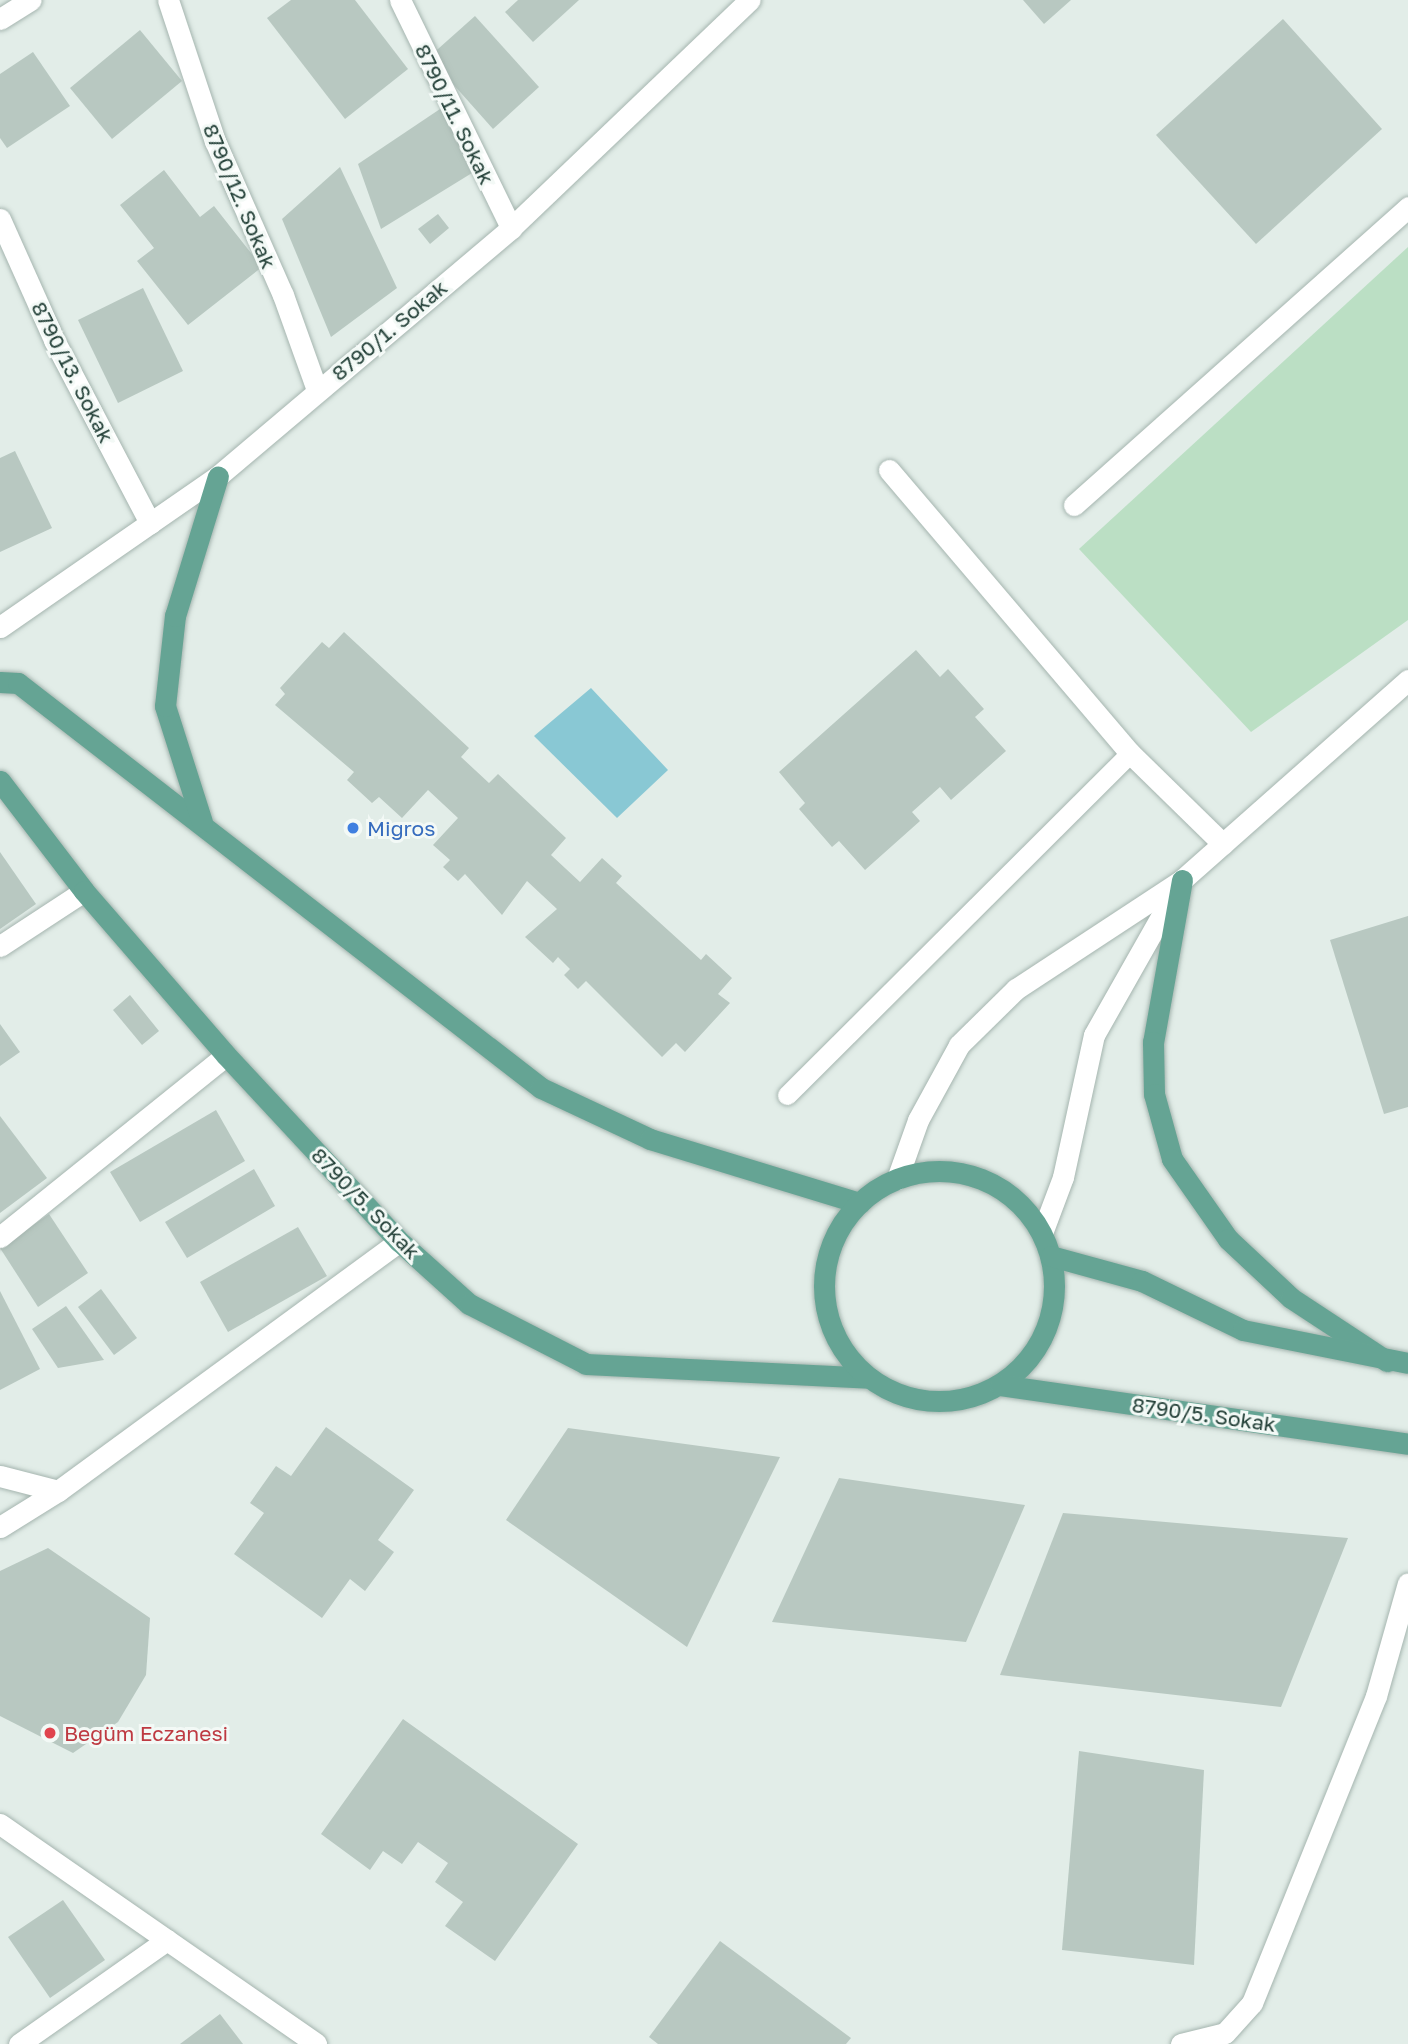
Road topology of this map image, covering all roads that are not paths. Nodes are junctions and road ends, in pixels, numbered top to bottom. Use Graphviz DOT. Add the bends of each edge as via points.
graph roads {
  1 [pos="31,0"];
  2 [pos="168,0"];
  3 [pos="400,0"];
  4 [pos="750,0"];
  5 [pos="0,19"];
  6 [pos="1408,207"];
  7 [pos="0,219"];
  8 [pos="511,228"];
  9 [pos="317,390"];
  10 [pos="889,470"];
  11 [pos="218,476"];
  12 [pos="1074,505"];
  13 [pos="150,523"];
  14 [pos="0,627"];
  15 [pos="1408,680"];
  16 [pos="0,682"];
  17 [pos="1130,753"];
  18 [pos="0,781"];
  19 [pos="202,822"];
  20 [pos="1223,844"];
  21 [pos="1182,880"];
  22 [pos="84,891"];
  23 [pos="0,946"];
  24 [pos="226,1055"];
  25 [pos="787,1095"];
  26 [pos="897,1179"];
  27 [pos="859,1203"];
  28 [pos="1042,1233"];
  29 [pos="0,1237"];
  30 [pos="399,1241"];
  31 [pos="1051,1256"];
  32 [pos="1398,1362"];
  33 [pos="869,1378"];
  34 [pos="1000,1385"];
  35 [pos="1408,1444"];
  36 [pos="0,1476"];
  37 [pos="58,1491"];
  38 [pos="0,1527"];
  39 [pos="1408,1583"];
  40 [pos="0,1824"];
  41 [pos="167,1940"];
  42 [pos="1225,2039"];
  43 [pos="19,2044"];
  44 [pos="316,2044"];
  45 [pos="1181,2044"];
  1 -- 5 [label="street"];
  2 -- 9 [label="street, 8790/12. Sokak" via="215,141 283,295"];
  3 -- 8 [label="street, 8790/11. Sokak"];
  4 -- 8 [label="street, 8790/1. Sokak"];
  6 -- 12 [label="street"];
  7 -- 13 [label="street, 8790/13. Sokak" via="54,340"];
  8 -- 9 [label="street, 8790/1. Sokak"];
  9 -- 11 [label="street, 8790/1. Sokak"];
  10 -- 17 [label="street"];
  11 -- 13 [label="street, 8790/1. Sokak"];
  11 -- 19 [label="main road" via="175,616 165,706"];
  13 -- 14 [label="street, 8790/1. Sokak"];
  15 -- 20 [label="street"];
  16 -- 19 [label="main road" via="18,683"];
  17 -- 20 [label="street"];
  17 -- 25 [label="lane"];
  18 -- 22 [label="main road, 8790/5. Sokak"];
  19 -- 27 [label="main road" via="541,1088 650,1139"];
  20 -- 21 [label="street"];
  21 -- 26 [label="street" via="1016,989 959,1045 918,1120"];
  21 -- 28 [label="street" via="1094,1035 1063,1177"];
  21 -- 32 [label="main road" via="1153,1042 1154,1094 1172,1158 1228,1239 1292,1298"];
  22 -- 23 [label="street"];
  22 -- 24 [label="main road, 8790/5. Sokak"];
  24 -- 29 [label="street"];
  24 -- 30 [label="main road, 8790/5. Sokak"];
  26 -- 27 [label="main road, 8790/5. Sokak"];
  26 -- 28 [label="main road, 8790/5. Sokak" via="930,1171 963,1173 995,1185 1022,1206"];
  27 -- 33 [label="main road, 8790/5. Sokak" via="830,1251 825,1287 834,1333"];
  28 -- 31 [label="main road, 8790/5. Sokak"];
  30 -- 33 [label="main road, 8790/5. Sokak" via="469,1304 586,1364"];
  30 -- 37 [label="street"];
  31 -- 32 [label="main road" via="1142,1281 1242,1330"];
  31 -- 34 [label="main road, 8790/5. Sokak" via="1055,1293 1048,1329 1029,1361"];
  33 -- 34 [label="main road, 8790/5. Sokak" via="910,1399 957,1401"];
  34 -- 35 [label="main road, 8790/5. Sokak"];
  36 -- 37 [label="street"];
  37 -- 38 [label="street"];
  39 -- 42 [label="street" via="1376,1696 1252,2003"];
  40 -- 41 [label="street"];
  41 -- 43 [label="street"];
  41 -- 44 [label="street"];
  42 -- 45 [label="street"];
}
